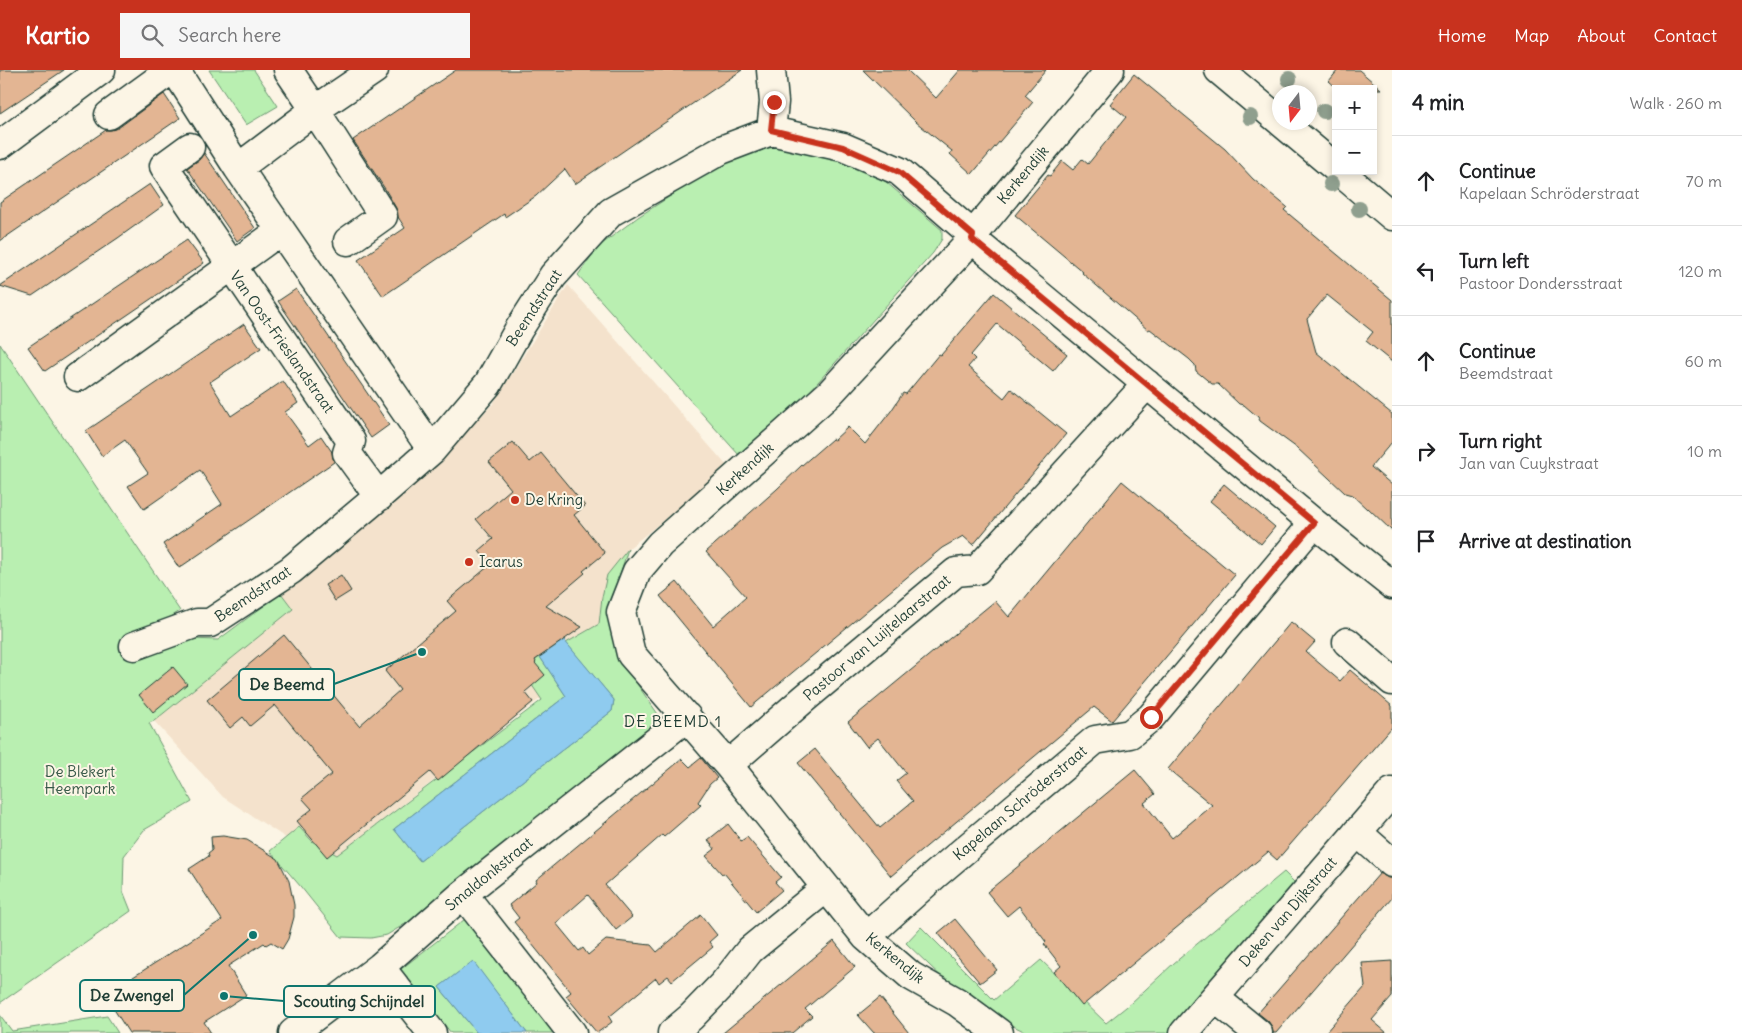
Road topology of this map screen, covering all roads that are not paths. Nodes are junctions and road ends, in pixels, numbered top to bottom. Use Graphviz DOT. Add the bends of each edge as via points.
graph roads {
  1 [pos="171,70"];
  2 [pos="175,70"];
  3 [pos="288,70"];
  4 [pos="374,70"];
  5 [pos="771,70"];
  6 [pos="1110,70"];
  7 [pos="1219,70"];
  8 [pos="94,72"];
  9 [pos="315,110"];
  10 [pos="109,115"];
  11 [pos="1272,115"];
  12 [pos="771,130"];
  13 [pos="1290,130"];
  14 [pos="0,145"];
  15 [pos="190,147"];
  16 [pos="1332,165"];
  17 [pos="238,168"];
  18 [pos="1344,175"];
  19 [pos="1392,216"];
  20 [pos="280,232"];
  21 [pos="973,237"];
  22 [pos="348,241"];
  23 [pos="232,266"];
  24 [pos="78,377"];
  25 [pos="1147,384"];
  26 [pos="432,450"];
  27 [pos="379,497"];
  28 [pos="1314,523"];
  29 [pos="1392,585"];
  30 [pos="1347,642"];
  31 [pos="134,646"];
  32 [pos="1392,681"];
  33 [pos="687,717"];
  34 [pos="728,765"];
  35 [pos="1392,792"];
  36 [pos="1357,832"];
  37 [pos="1392,863"];
  38 [pos="826,888"];
  39 [pos="463,894"];
  40 [pos="866,937"];
  41 [pos="380,967"];
  42 [pos="1215,998"];
  43 [pos="293,1033"];
  44 [pos="432,1033"];
  45 [pos="572,1033"];
  46 [pos="672,1033"];
  47 [pos="999,1033"];
  48 [pos="1184,1033"];
  49 [pos="1258,1033"];
  1 -- 10 [label="street"];
  2 -- 17 [label="street"];
  3 -- 9 [label="street"];
  4 -- 9 [label="street"];
  5 -- 12 [label="street" via="774,102"];
  6 -- 21 [label="street, Kerkendijk"];
  7 -- 11 [label="street"];
  8 -- 14 [label="street"];
  9 -- 17 [label="street"];
  9 -- 22 [label="street" via="383,216"];
  12 -- 21 [label="street" via="843,147 899,172"];
  12 -- 26 [label="street, Beemdstraat" via="721,150 610,212 553,276 488,384"];
  13 -- 16 [label="street"];
  15 -- 23 [label="street" via="164,166"];
  17 -- 20 [label="street"];
  18 -- 19 [label="street"];
  20 -- 23 [label="street"];
  20 -- 26 [label="street"];
  21 -- 25 [label="street"];
  21 -- 33 [label="street, Kerkendijk" via="830,393 660,544 637,571 621,612 631,654"];
  23 -- 24 [label="street, Van Oost-Frieslandstraat"];
  23 -- 27 [label="street, Van Oost-Frieslandstraat" via="351,441 347,453"];
  25 -- 28 [label="street"];
  25 -- 34 [label="street, Pastoor van Luijtelaarstraat" via="977,570 956,572"];
  26 -- 27 [label="street, Beemdstraat"];
  27 -- 31 [label="street, Beemdstraat" via="292,570 210,623 197,623"];
  28 -- 29 [label="street"];
  28 -- 40 [label="street, Kapelaan Schröderstraat" via="1151,717 1130,734 1095,740"];
  30 -- 32 [label="street"];
  33 -- 34 [label="street, Kerkendijk"];
  33 -- 39 [label="street, Smaldonkstraat"];
  34 -- 38 [label="street, Kerkendijk"];
  35 -- 36 [label="street, Deken van Dijkstraat"];
  36 -- 37 [label="street"];
  36 -- 42 [label="street, Deken van Dijkstraat"];
  38 -- 40 [label="street, Kerkendijk"];
  38 -- 46 [label="street" via="750,950 724,983"];
  39 -- 41 [label="street, Smaldonkstraat"];
  39 -- 45 [label="street"];
  40 -- 47 [label="street, Kerkendijk" via="911,976 957,1002"];
  41 -- 43 [label="street, Smaldonkstraat"];
  41 -- 44 [label="street"];
  42 -- 48 [label="street, Deken van Dijkstraat"];
  42 -- 49 [label="street"];
}
